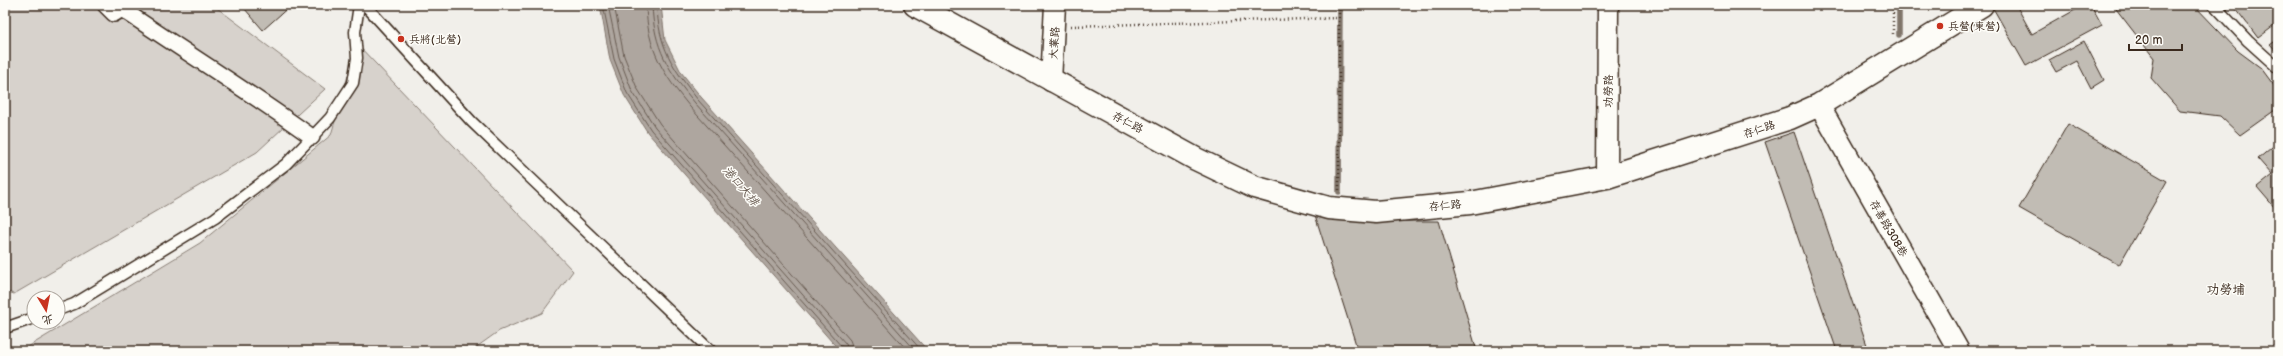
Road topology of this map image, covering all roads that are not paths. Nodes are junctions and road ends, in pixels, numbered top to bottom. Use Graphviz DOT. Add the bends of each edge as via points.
graph roads {
  1 [pos="105,5"];
  2 [pos="359,5"];
  3 [pos="365,5"];
  4 [pos="915,5"];
  5 [pos="1055,5"];
  6 [pos="1608,5"];
  7 [pos="1982,5"];
  8 [pos="2214,5"];
  9 [pos="2278,68"];
  10 [pos="1052,81"];
  11 [pos="1819,105"];
  12 [pos="312,136"];
  13 [pos="1607,177"];
  14 [pos="66,307"];
  15 [pos="26,321"];
  16 [pos="5,328"];
  17 [pos="711,351"];
  18 [pos="1959,351"];
  1 -- 12 [label="street" via="114,14 122,9 256,96"];
  2 -- 12 [label="lane" via="355,32 357,58 353,83 330,118"];
  3 -- 17 [label="lane" via="472,122"];
  4 -- 10 [label="street, 存仁路"];
  5 -- 10 [label="street, 大業路"];
  6 -- 13 [label="street, 功勞路"];
  7 -- 11 [label="street, 存仁路"];
  8 -- 9 [label="lane"];
  10 -- 13 [label="street, 存仁路" via="1196,159 1254,187 1329,208 1376,212 1470,203"];
  11 -- 13 [label="street, 存仁路" via="1763,128"];
  11 -- 18 [label="street, 存善路308巷"];
  12 -- 14 [label="lane" via="286,164 215,218 106,286"];
  15 -- 16 [label="lane"];
}
